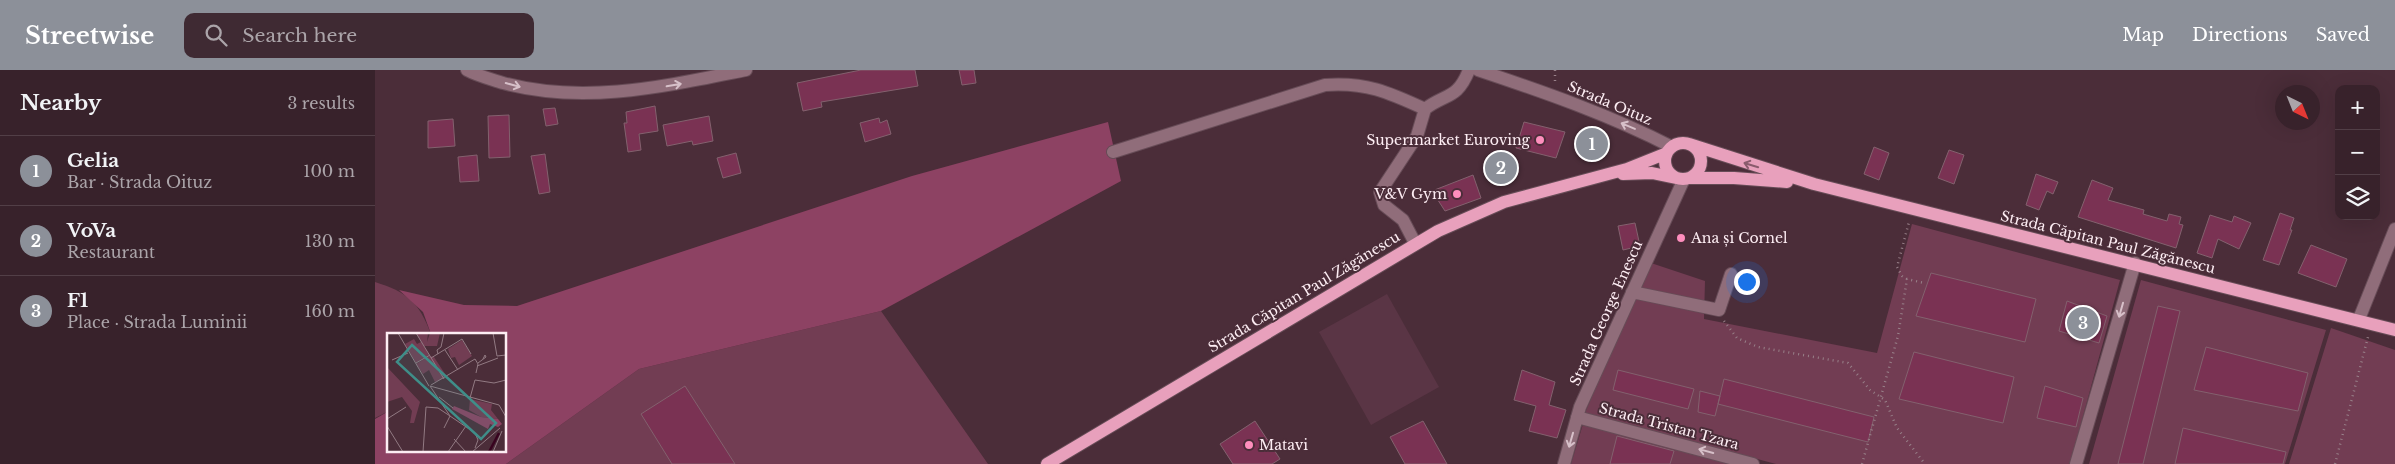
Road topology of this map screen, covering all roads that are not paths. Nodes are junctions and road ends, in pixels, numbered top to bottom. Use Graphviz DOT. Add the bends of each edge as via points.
graph roads {
  1 [pos="467,70"];
  2 [pos="746,70"];
  3 [pos="1469,70"];
  4 [pos="1478,70"];
  5 [pos="733,71"];
  6 [pos="1425,108"];
  7 [pos="1689,144"];
  8 [pos="1670,150"];
  9 [pos="1113,152"];
  10 [pos="1683,178"];
  11 [pos="1591,179"];
  12 [pos="1814,184"];
  13 [pos="2395,229"];
  14 [pos="1415,243"];
  15 [pos="2135,263"];
  16 [pos="1731,274"];
  17 [pos="1632,292"];
  18 [pos="2359,319"];
  19 [pos="2395,330"];
  20 [pos="1577,417"];
  21 [pos="1047,464"];
  22 [pos="1564,464"];
  23 [pos="1753,464"];
  24 [pos="2076,464"];
  1 -- 5 [label="street, one-way" via="520,88 578,92 655,88"];
  2 -- 5 [label="street"];
  3 -- 6 [label="street" via="1454,94"];
  8 -- 4 [label="street, Strada Oituz, one-way" via="1632,127 1556,96"];
  6 -- 9 [label="street" via="1375,88 1351,83 1325,85"];
  6 -- 14 [label="street" via="1417,136 1380,192 1384,205 1403,220"];
  7 -- 8 [label="main road, Strada Căpitan Paul Zăgănescu" via="1677,144"];
  7 -- 10 [label="main road" via="1698,151 1701,161 1697,172"];
  12 -- 7 [label="main road, Strada Căpitan Paul Zăgănescu, one-way"];
  8 -- 10 [label="main road" via="1667,168"];
  8 -- 11 [label="main road, Strada Căpitan Paul Zăgănescu" via="1642,163"];
  10 -- 11 [label="main road, Strada Căpitan Paul Zăgănescu" via="1652,173"];
  10 -- 12 [label="main road, Strada Căpitan Paul Zăgănescu"];
  10 -- 17 [label="street, Strada George Enescu"];
  11 -- 14 [label="main road, Strada Căpitan Paul Zăgănescu" via="1505,202"];
  12 -- 15 [label="main road, Strada Căpitan Paul Zăgănescu"];
  13 -- 18 [label="street"];
  14 -- 21 [label="main road, Strada Căpitan Paul Zăgănescu"];
  15 -- 18 [label="main road, Strada Căpitan Paul Zăgănescu"];
  15 -- 24 [label="street, one-way"];
  16 -- 17 [label="street" via="1719,310"];
  17 -- 20 [label="street, Strada George Enescu"];
  18 -- 19 [label="main road, Strada Căpitan Paul Zăgănescu"];
  20 -- 22 [label="street, Strada George Enescu, one-way"];
  23 -- 20 [label="street, Strada Tristan Tzara, one-way"];
}
